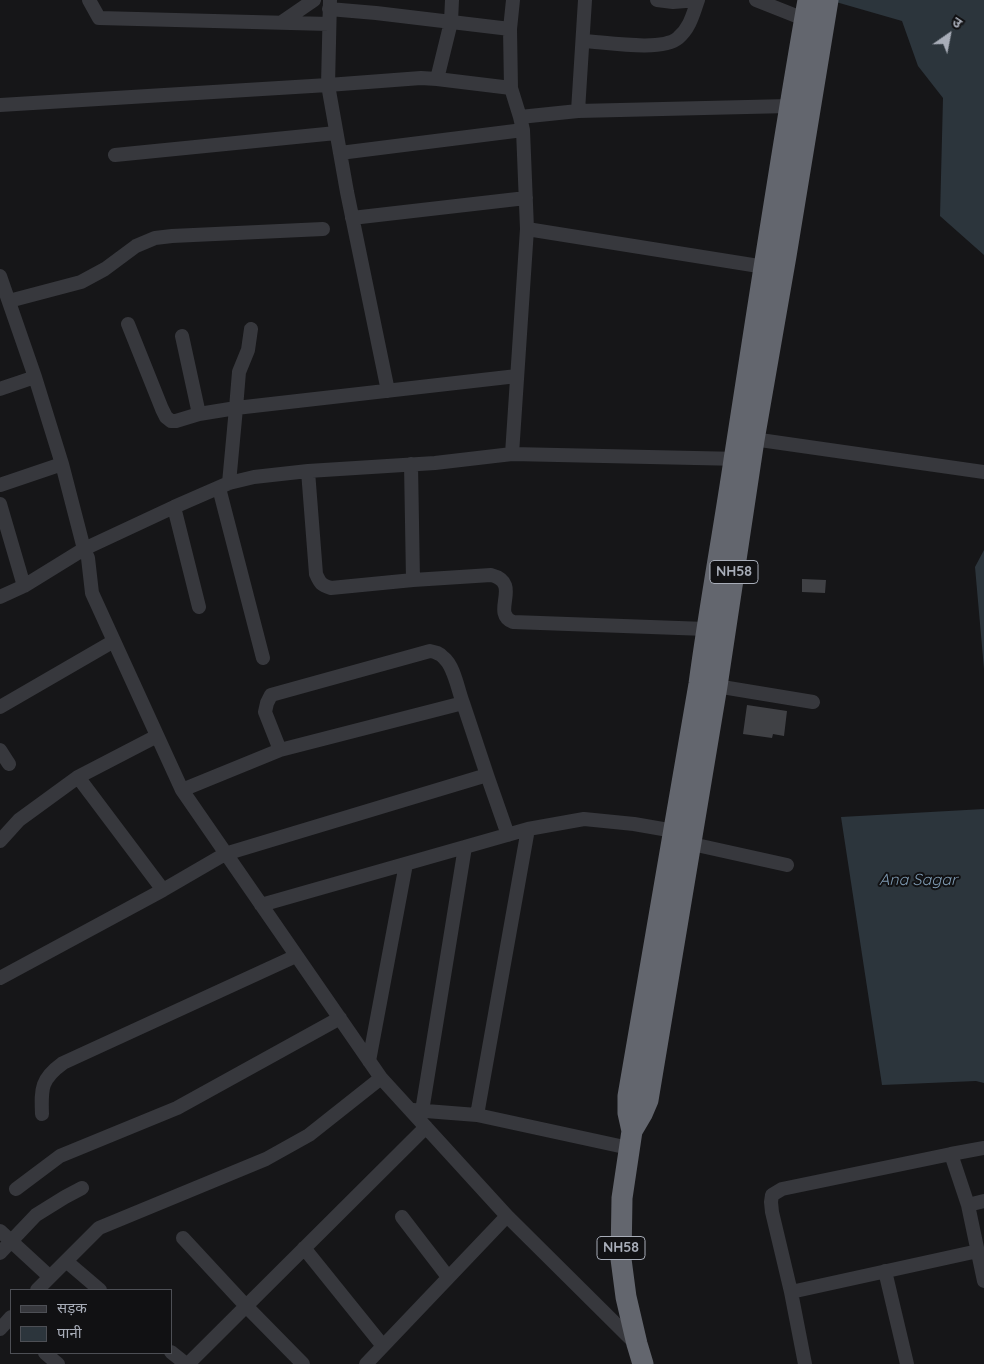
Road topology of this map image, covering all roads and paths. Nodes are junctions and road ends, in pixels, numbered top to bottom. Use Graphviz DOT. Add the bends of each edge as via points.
graph roads {
  1 [pos="88,0"];
  2 [pos="314,0"];
  3 [pos="452,0"];
  4 [pos="513,0"];
  5 [pos="585,0"];
  6 [pos="657,0"];
  7 [pos="756,0"];
  8 [pos="330,4"];
  9 [pos="377,6"];
  10 [pos="816,10"];
  11 [pos="282,22"];
  12 [pos="451,22"];
  13 [pos="329,24"];
  14 [pos="510,29"];
  15 [pos="582,41"];
  16 [pos="437,79"];
  17 [pos="328,85"];
  18 [pos="511,88"];
  19 [pos="0,104"];
  20 [pos="789,106"];
  21 [pos="578,111"];
  22 [pos="521,124"];
  23 [pos="336,132"];
  24 [pos="340,153"];
  25 [pos="115,155"];
  26 [pos="526,198"];
  27 [pos="352,218"];
  28 [pos="323,229"];
  29 [pos="527,229"];
  30 [pos="765,267"];
  31 [pos="0,276"];
  32 [pos="9,301"];
  33 [pos="128,324"];
  34 [pos="251,329"];
  35 [pos="182,336"];
  36 [pos="517,376"];
  37 [pos="35,377"];
  38 [pos="0,389"];
  39 [pos="388,391"];
  40 [pos="236,408"];
  41 [pos="200,414"];
  42 [pos="744,448"];
  43 [pos="512,454"];
  44 [pos="62,464"];
  45 [pos="411,464"];
  46 [pos="308,471"];
  47 [pos="984,472"];
  48 [pos="0,485"];
  49 [pos="224,486"];
  50 [pos="0,504"];
  51 [pos="174,507"];
  52 [pos="84,549"];
  53 [pos="414,580"];
  54 [pos="24,586"];
  55 [pos="0,597"];
  56 [pos="199,607"];
  57 [pos="706,629"];
  58 [pos="114,641"];
  59 [pos="263,658"];
  60 [pos="708,685"];
  61 [pos="463,702"];
  62 [pos="813,702"];
  63 [pos="0,707"];
  64 [pos="157,736"];
  65 [pos="0,750"];
  66 [pos="280,750"];
  67 [pos="9,764"];
  68 [pos="487,775"];
  69 [pos="78,777"];
  70 [pos="182,790"];
  71 [pos="528,829"];
  72 [pos="508,835"];
  73 [pos="682,837"];
  74 [pos="0,841"];
  75 [pos="465,847"];
  76 [pos="225,854"];
  77 [pos="406,864"];
  78 [pos="787,865"];
  79 [pos="163,890"];
  80 [pos="261,905"];
  81 [pos="296,956"];
  82 [pos="0,978"];
  83 [pos="340,1018"];
  84 [pos="370,1061"];
  85 [pos="381,1078"];
  86 [pos="416,1110"];
  87 [pos="42,1114"];
  88 [pos="477,1114"];
  89 [pos="426,1127"];
  90 [pos="630,1139"];
  91 [pos="984,1148"];
  92 [pos="951,1154"];
  93 [pos="82,1188"];
  94 [pos="16,1189"];
  95 [pos="984,1201"];
  96 [pos="968,1205"];
  97 [pos="507,1216"];
  98 [pos="402,1217"];
  99 [pos="0,1231"];
  100 [pos="184,1238"];
  101 [pos="12,1241"];
  102 [pos="304,1248"];
  103 [pos="978,1251"];
  104 [pos="0,1253"];
  105 [pos="66,1261"];
  106 [pos="885,1272"];
  107 [pos="50,1277"];
  108 [pos="448,1277"];
  109 [pos="984,1281"];
  110 [pos="38,1289"];
  111 [pos="99,1289"];
  112 [pos="791,1292"];
  113 [pos="246,1306"];
  114 [pos="383,1346"];
  115 [pos="172,1353"];
  116 [pos="46,1354"];
  117 [pos="640,1358"];
  118 [pos="58,1364"];
  119 [pos="187,1364"];
  120 [pos="303,1364"];
  121 [pos="366,1364"];
  122 [pos="805,1364"];
  123 [pos="907,1364"];
  1 -- 11 [label="street" via="99,18"];
  2 -- 11 [label="street"];
  3 -- 12 [label="street"];
  4 -- 14 [label="street"];
  5 -- 15 [label="street"];
  6 -- 15 [label="street" via="698,0 690,22 677,39 668,44 651,46"];
  7 -- 10 [label="street"];
  8 -- 9 [label="street"];
  8 -- 13 [label="street"];
  9 -- 12 [label="street"];
  10 -- 20 [label="highway, NH58"];
  10 -- 42 [label="highway, NH58" via="786,256"];
  11 -- 13 [label="street"];
  12 -- 14 [label="street"];
  12 -- 16 [label="street"];
  13 -- 17 [label="street"];
  14 -- 18 [label="street"];
  15 -- 21 [label="street"];
  16 -- 17 [label="street"];
  16 -- 18 [label="street"];
  17 -- 19 [label="street"];
  17 -- 23 [label="street"];
  18 -- 22 [label="street"];
  20 -- 21 [label="street"];
  20 -- 30 [label="highway, NH58"];
  21 -- 22 [label="street"];
  22 -- 24 [label="street"];
  22 -- 26 [label="street"];
  23 -- 24 [label="street"];
  23 -- 25 [label="street"];
  24 -- 27 [label="street"];
  26 -- 27 [label="street"];
  26 -- 29 [label="street"];
  27 -- 39 [label="street"];
  28 -- 32 [label="street" via="155,238 136,246 81,282"];
  29 -- 30 [label="street"];
  29 -- 36 [label="street"];
  30 -- 42 [label="highway, NH58"];
  31 -- 32 [label="street"];
  32 -- 37 [label="street"];
  33 -- 41 [label="street" via="166,417 176,421"];
  34 -- 40 [label="street" via="248,350 239,372"];
  35 -- 41 [label="street"];
  36 -- 39 [label="street"];
  36 -- 43 [label="street"];
  37 -- 38 [label="street"];
  37 -- 44 [label="street"];
  39 -- 40 [label="street"];
  40 -- 41 [label="street"];
  40 -- 49 [label="street"];
  42 -- 43 [label="street"];
  42 -- 47 [label="street"];
  42 -- 57 [label="highway, NH58"];
  42 -- 60 [label="highway, NH58"];
  43 -- 45 [label="street"];
  44 -- 48 [label="street"];
  44 -- 52 [label="street"];
  45 -- 46 [label="street"];
  45 -- 53 [label="street"];
  46 -- 49 [label="street" via="254,477"];
  46 -- 53 [label="street" via="316,574 320,583 331,588"];
  49 -- 51 [label="street"];
  49 -- 59 [label="street"];
  50 -- 54 [label="street"];
  51 -- 52 [label="street"];
  51 -- 56 [label="street"];
  52 -- 54 [label="street"];
  52 -- 58 [label="street" via="92,593"];
  53 -- 57 [label="street" via="499,577 506,586 504,615 513,622"];
  54 -- 55 [label="street"];
  57 -- 60 [label="highway, NH58"];
  58 -- 63 [label="street"];
  58 -- 64 [label="street"];
  60 -- 62 [label="street"];
  60 -- 73 [label="highway, NH58"];
  61 -- 66 [label="street"];
  61 -- 66 [label="street" via="449,664 444,657 430,651 271,695 265,712"];
  61 -- 68 [label="street"];
  64 -- 69 [label="street"];
  64 -- 70 [label="street"];
  65 -- 67 [label="street"];
  66 -- 70 [label="street"];
  68 -- 72 [label="street"];
  68 -- 76 [label="street"];
  69 -- 74 [label="street" via="20,820"];
  69 -- 79 [label="street"];
  70 -- 76 [label="street"];
  71 -- 72 [label="street"];
  71 -- 73 [label="street" via="584,819 634,824"];
  71 -- 88 [label="street"];
  72 -- 75 [label="street"];
  73 -- 78 [label="street"];
  73 -- 90 [label="highway, NH58" via="648,1100"];
  75 -- 77 [label="street"];
  75 -- 86 [label="street"];
  76 -- 79 [label="street"];
  76 -- 80 [label="street"];
  77 -- 80 [label="street"];
  77 -- 84 [label="street"];
  79 -- 82 [label="street"];
  80 -- 81 [label="street"];
  81 -- 83 [label="street"];
  81 -- 87 [label="street" via="62,1063 46,1078 41,1091"];
  83 -- 84 [label="street"];
  83 -- 94 [label="street" via="177,1108 60,1156"];
  84 -- 85 [label="street"];
  85 -- 86 [label="street"];
  85 -- 105 [label="street" via="309,1135 266,1159 99,1228"];
  86 -- 88 [label="street"];
  86 -- 89 [label="street"];
  88 -- 90 [label="street"];
  89 -- 97 [label="street"];
  89 -- 102 [label="street"];
  90 -- 117 [label="highway, NH58" via="622,1198 621,1259"];
  91 -- 92 [label="street"];
  92 -- 96 [label="street"];
  92 -- 112 [label="street" via="782,1190 772,1195 770,1202"];
  93 -- 101 [label="street" via="36,1215"];
  95 -- 96 [label="street"];
  96 -- 103 [label="street"];
  97 -- 108 [label="street"];
  97 -- 117 [label="street"];
  98 -- 108 [label="street"];
  99 -- 101 [label="street"];
  100 -- 113 [label="street"];
  101 -- 104 [label="street"];
  101 -- 107 [label="street"];
  102 -- 113 [label="street"];
  102 -- 114 [label="street"];
  103 -- 106 [label="street"];
  103 -- 109 [label="street"];
  105 -- 107 [label="street"];
  105 -- 111 [label="street"];
  106 -- 112 [label="street"];
  106 -- 123 [label="street"];
  107 -- 110 [label="street"];
  108 -- 114 [label="street"];
  112 -- 122 [label="street"];
  113 -- 119 [label="street"];
  113 -- 120 [label="street"];
  114 -- 121 [label="street"];
  115 -- 119 [label="street"];
  116 -- 118 [label="street"];
}
